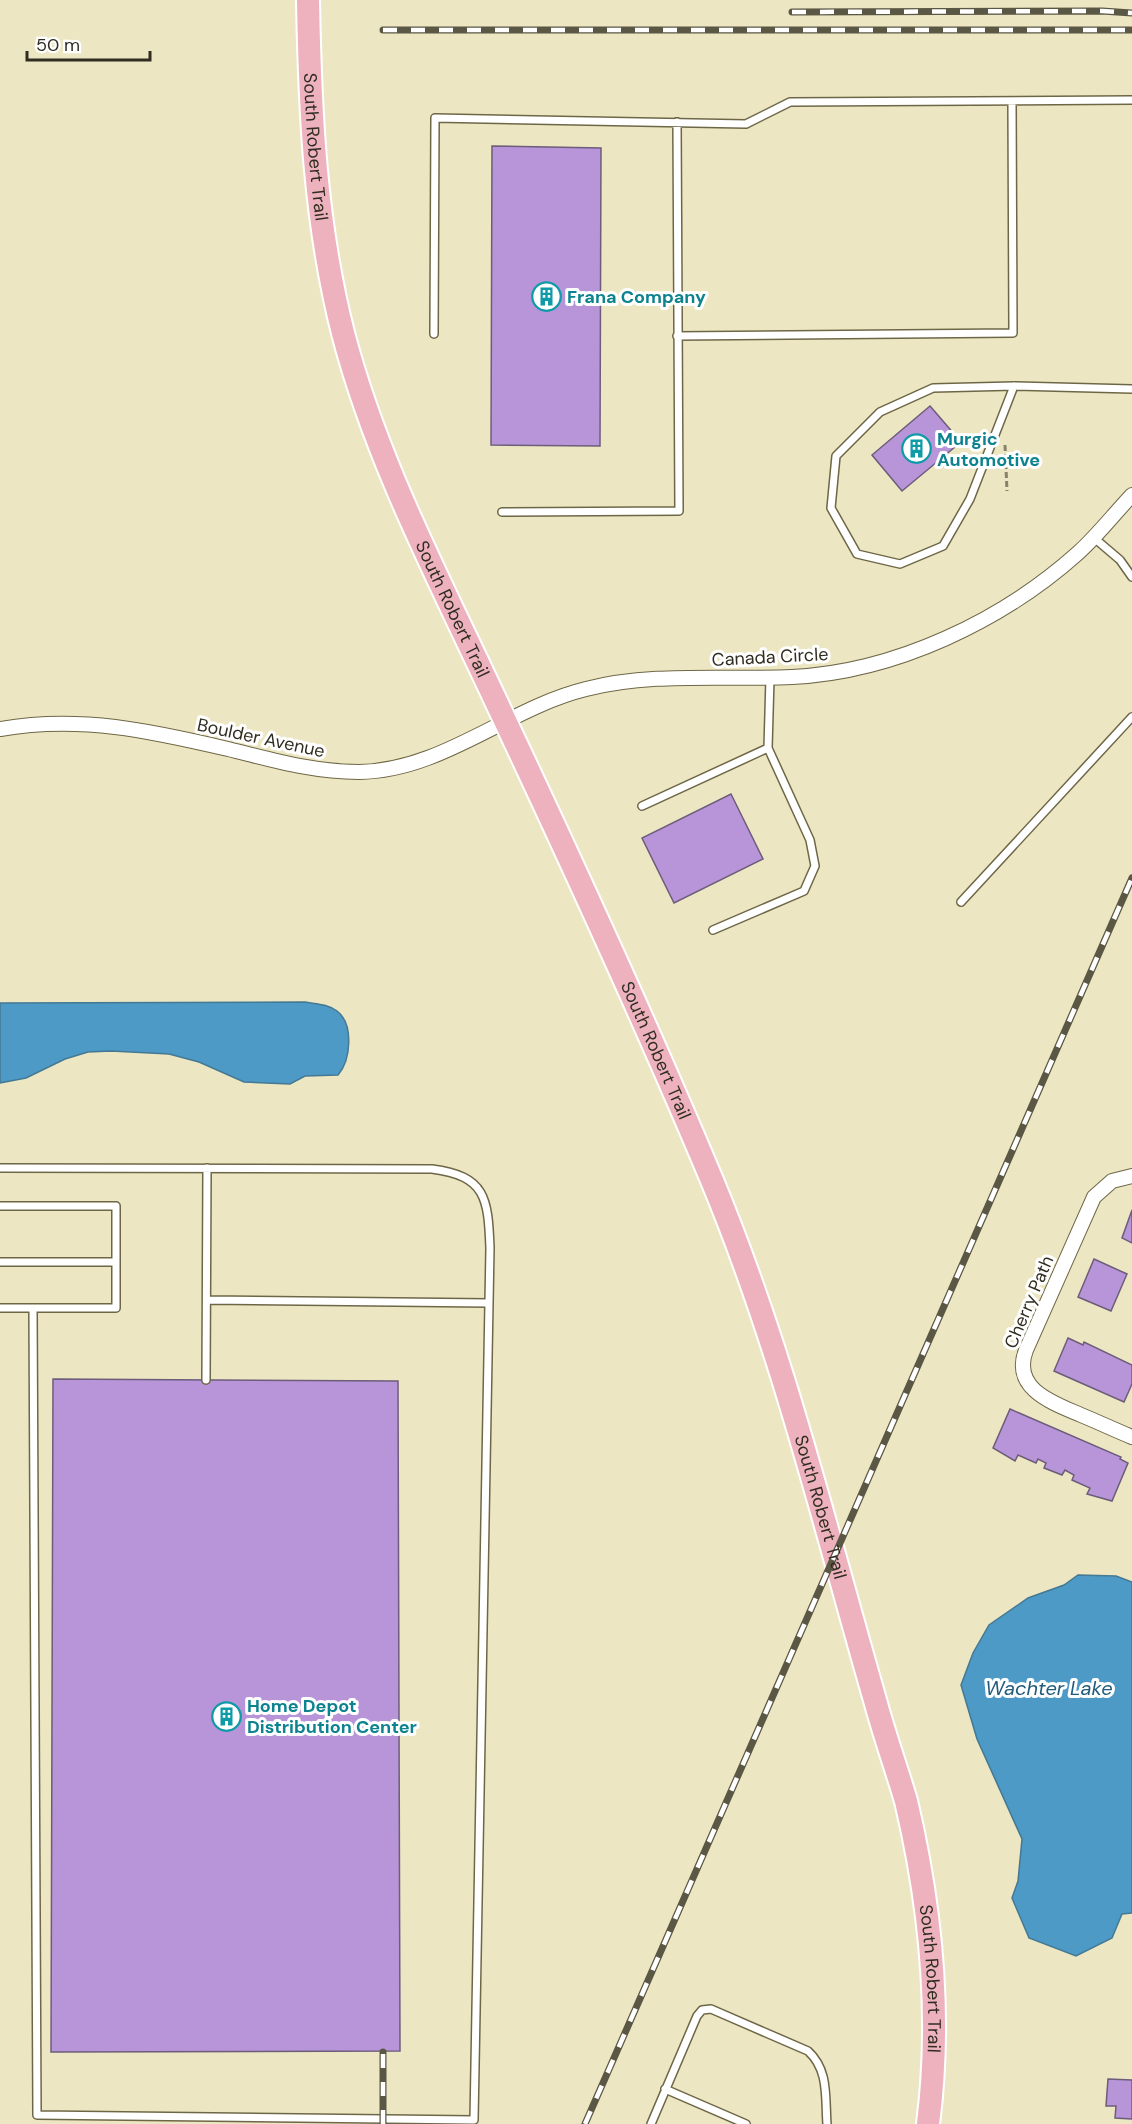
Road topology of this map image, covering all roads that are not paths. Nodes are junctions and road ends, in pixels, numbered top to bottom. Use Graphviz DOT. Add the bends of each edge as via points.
graph roads {
  1 [pos="308,0"];
  2 [pos="1132,100"];
  3 [pos="1012,102"];
  4 [pos="677,122"];
  5 [pos="434,334"];
  6 [pos="677,336"];
  7 [pos="1014,386"];
  8 [pos="1132,389"];
  9 [pos="1132,495"];
  10 [pos="502,512"];
  11 [pos="1093,537"];
  12 [pos="1132,577"];
  13 [pos="770,678"];
  14 [pos="1132,717"];
  15 [pos="505,720"];
  16 [pos="0,729"];
  17 [pos="768,748"];
  18 [pos="642,806"];
  19 [pos="961,902"];
  20 [pos="713,930"];
  21 [pos="0,1168"];
  22 [pos="207,1168"];
  23 [pos="1129,1176"];
  24 [pos="0,1206"];
  25 [pos="0,1262"];
  26 [pos="116,1262"];
  27 [pos="207,1300"];
  28 [pos="489,1303"];
  29 [pos="0,1308"];
  30 [pos="33,1308"];
  31 [pos="206,1380"];
  32 [pos="1132,1437"];
  33 [pos="665,2089"];
  34 [pos="651,2124"];
  35 [pos="746,2124"];
  36 [pos="827,2124"];
  37 [pos="928,2124"];
  1 -- 15 [label="main road, South Robert Trail" via="310,111 317,194 344,338 408,511"];
  2 -- 3 [label="lane"];
  3 -- 4 [label="lane" via="790,102 746,124"];
  3 -- 6 [label="lane" via="1013,333"];
  4 -- 5 [label="lane" via="435,118"];
  4 -- 6 [label="lane"];
  6 -- 10 [label="lane" via="679,511"];
  7 -- 7 [label="lane" via="933,388 880,412 836,456 831,508 857,554 900,564 943,546 970,499"];
  7 -- 8 [label="lane"];
  9 -- 11 [label="street, Canada Circle"];
  11 -- 12 [label="lane" via="1120,560"];
  11 -- 13 [label="street, Canada Circle" via="1036,586 927,645 828,673"];
  13 -- 15 [label="street, Canada Circle" via="606,684 560,697"];
  13 -- 17 [label="lane"];
  14 -- 19 [label="lane"];
  15 -- 16 [label="street, Boulder Avenue" via="411,764 362,772 298,767 101,723"];
  15 -- 37 [label="main road, South Robert Trail" via="711,1179 752,1282 792,1403 919,1855 934,2000 935,2046"];
  17 -- 18 [label="lane"];
  17 -- 20 [label="lane" via="810,840 815,866 804,891"];
  21 -- 22 [label="lane"];
  22 -- 27 [label="lane"];
  22 -- 28 [label="lane" via="456,1172 468,1178 484,1202 489,1221"];
  23 -- 32 [label="street, Cherry Path" via="1108,1184 1089,1206 1023,1363 1025,1378 1039,1395"];
  24 -- 26 [label="lane" via="116,1206"];
  25 -- 26 [label="lane"];
  26 -- 30 [label="lane" via="116,1308"];
  27 -- 28 [label="lane"];
  27 -- 31 [label="lane"];
  28 -- 30 [label="lane" via="474,2120 37,2115"];
  29 -- 30 [label="lane"];
  33 -- 34 [label="lane"];
  33 -- 35 [label="lane"];
  33 -- 36 [label="lane" via="697,2016 702,2010 711,2009 808,2050 818,2059 824,2076"];
}
